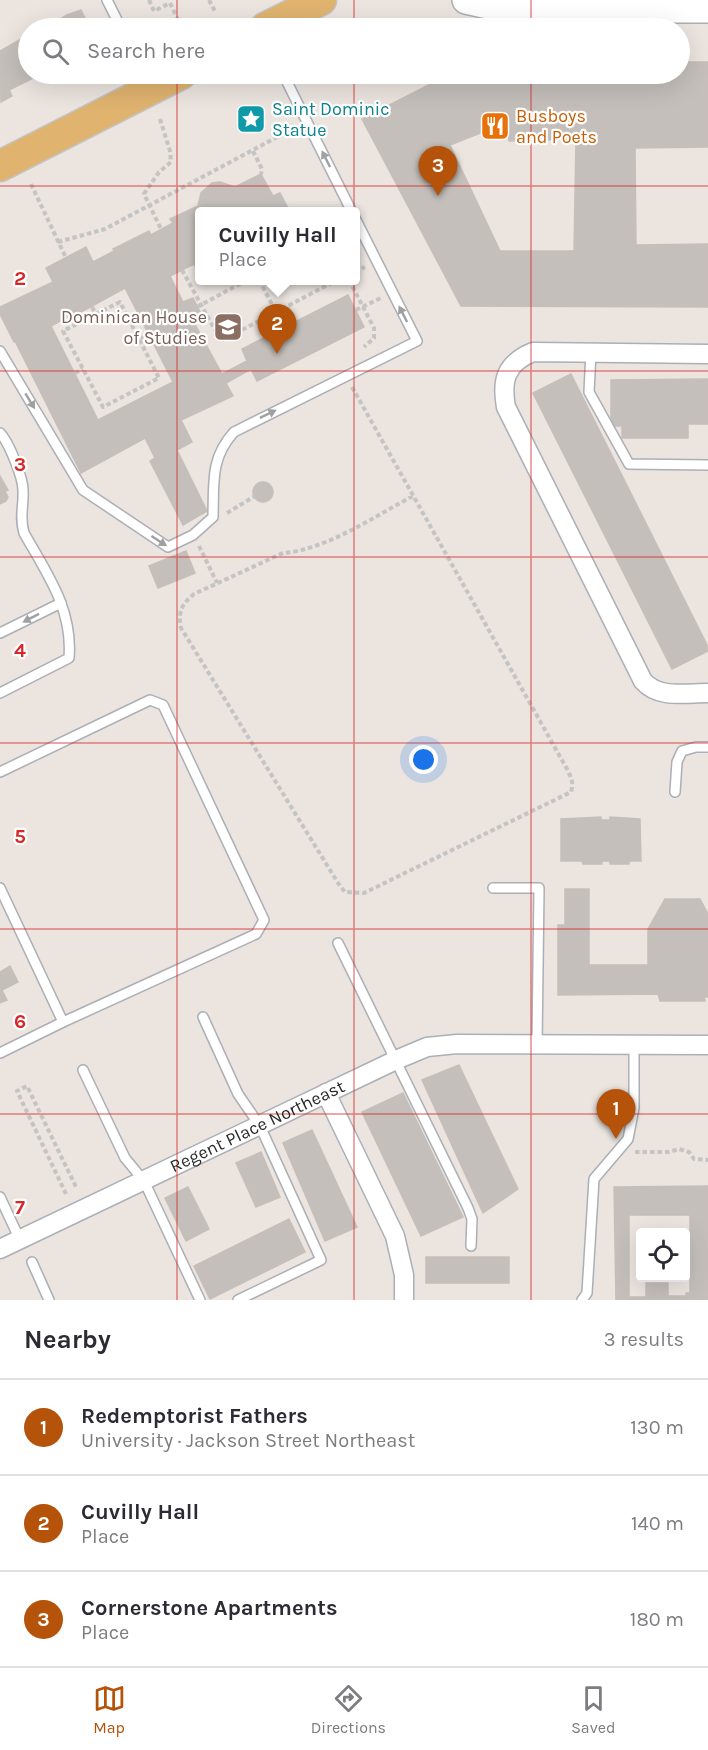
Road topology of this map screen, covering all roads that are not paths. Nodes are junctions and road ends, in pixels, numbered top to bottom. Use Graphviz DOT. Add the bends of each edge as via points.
graph roads {
  1 [pos="107,0"];
  2 [pos="321,0"];
  3 [pos="466,0"];
  4 [pos="708,9"];
  5 [pos="116,18"];
  6 [pos="285,18"];
  7 [pos="155,84"];
  8 [pos="288,84"];
  9 [pos="0,166"];
  10 [pos="350,207"];
  11 [pos="360,228"];
  12 [pos="0,351"];
  13 [pos="591,352"];
  14 [pos="708,354"];
  15 [pos="0,433"];
  16 [pos="708,465"];
  17 [pos="61,603"];
  18 [pos="0,633"];
  19 [pos="0,693"];
  20 [pos="708,693"];
  21 [pos="708,747"];
  22 [pos="0,772"];
  23 [pos="675,792"];
  24 [pos="0,888"];
  25 [pos="493,888"];
  26 [pos="338,943"];
  27 [pos="203,1017"];
  28 [pos="63,1022"];
  29 [pos="531,1046"];
  30 [pos="634,1046"];
  31 [pos="708,1046"];
  32 [pos="0,1053"];
  33 [pos="396,1060"];
  34 [pos="83,1070"];
  35 [pos="326,1093"];
  36 [pos="260,1126"];
  37 [pos="144,1181"];
  38 [pos="0,1197"];
  39 [pos="20,1240"];
  40 [pos="471,1246"];
  41 [pos="0,1249"];
  42 [pos="32,1262"];
  43 [pos="48,1300"];
  44 [pos="200,1300"];
  45 [pos="238,1300"];
  46 [pos="404,1300"];
  47 [pos="582,1300"];
  1 -- 5 [label="lane"];
  2 -- 6 [label="main road"];
  3 -- 4 [label="main road" via="506,9"];
  7 -- 9 [label="main road"];
  10 -- 8 [label="lane, one-way"];
  12 -- 11 [label="lane, one-way" via="83,490 168,547 193,535 213,517 214,467 220,450 234,432 417,340"];
  13 -- 14 [label="street"];
  13 -- 16 [label="lane" via="589,392 628,464"];
  13 -- 20 [label="street" via="533,352 520,357 504,381 506,407 643,681 651,690 664,693"];
  15 -- 17 [label="lane" via="22,482 24,533"];
  17 -- 18 [label="lane, one-way"];
  17 -- 19 [label="lane" via="69,625 69,658"];
  21 -- 23 [label="lane" via="682,751 677,762"];
  22 -- 28 [label="lane" via="150,700 163,705 264,920 256,934"];
  24 -- 28 [label="lane"];
  25 -- 29 [label="lane" via="539,888"];
  26 -- 33 [label="lane"];
  27 -- 36 [label="lane" via="238,1094"];
  28 -- 32 [label="lane"];
  29 -- 30 [label="street, Regent Place Northeast"];
  29 -- 33 [label="street, Regent Place Northeast" via="428,1047"];
  30 -- 31 [label="street, Regent Place Northeast"];
  30 -- 47 [label="lane" via="634,1108 628,1139 594,1179 587,1293"];
  33 -- 35 [label="street, Regent Place Northeast"];
  33 -- 40 [label="lane" via="468,1208 472,1219"];
  34 -- 37 [label="lane" via="125,1158"];
  35 -- 36 [label="street, Regent Place Northeast"];
  35 -- 46 [label="street" via="395,1236 404,1275"];
  36 -- 37 [label="street, Regent Place Northeast"];
  36 -- 45 [label="lane" via="321,1260"];
  37 -- 39 [label="street, Regent Place Northeast"];
  37 -- 44 [label="lane"];
  38 -- 39 [label="lane"];
  39 -- 41 [label="street, Regent Place Northeast"];
  42 -- 43 [label="lane"];
}
